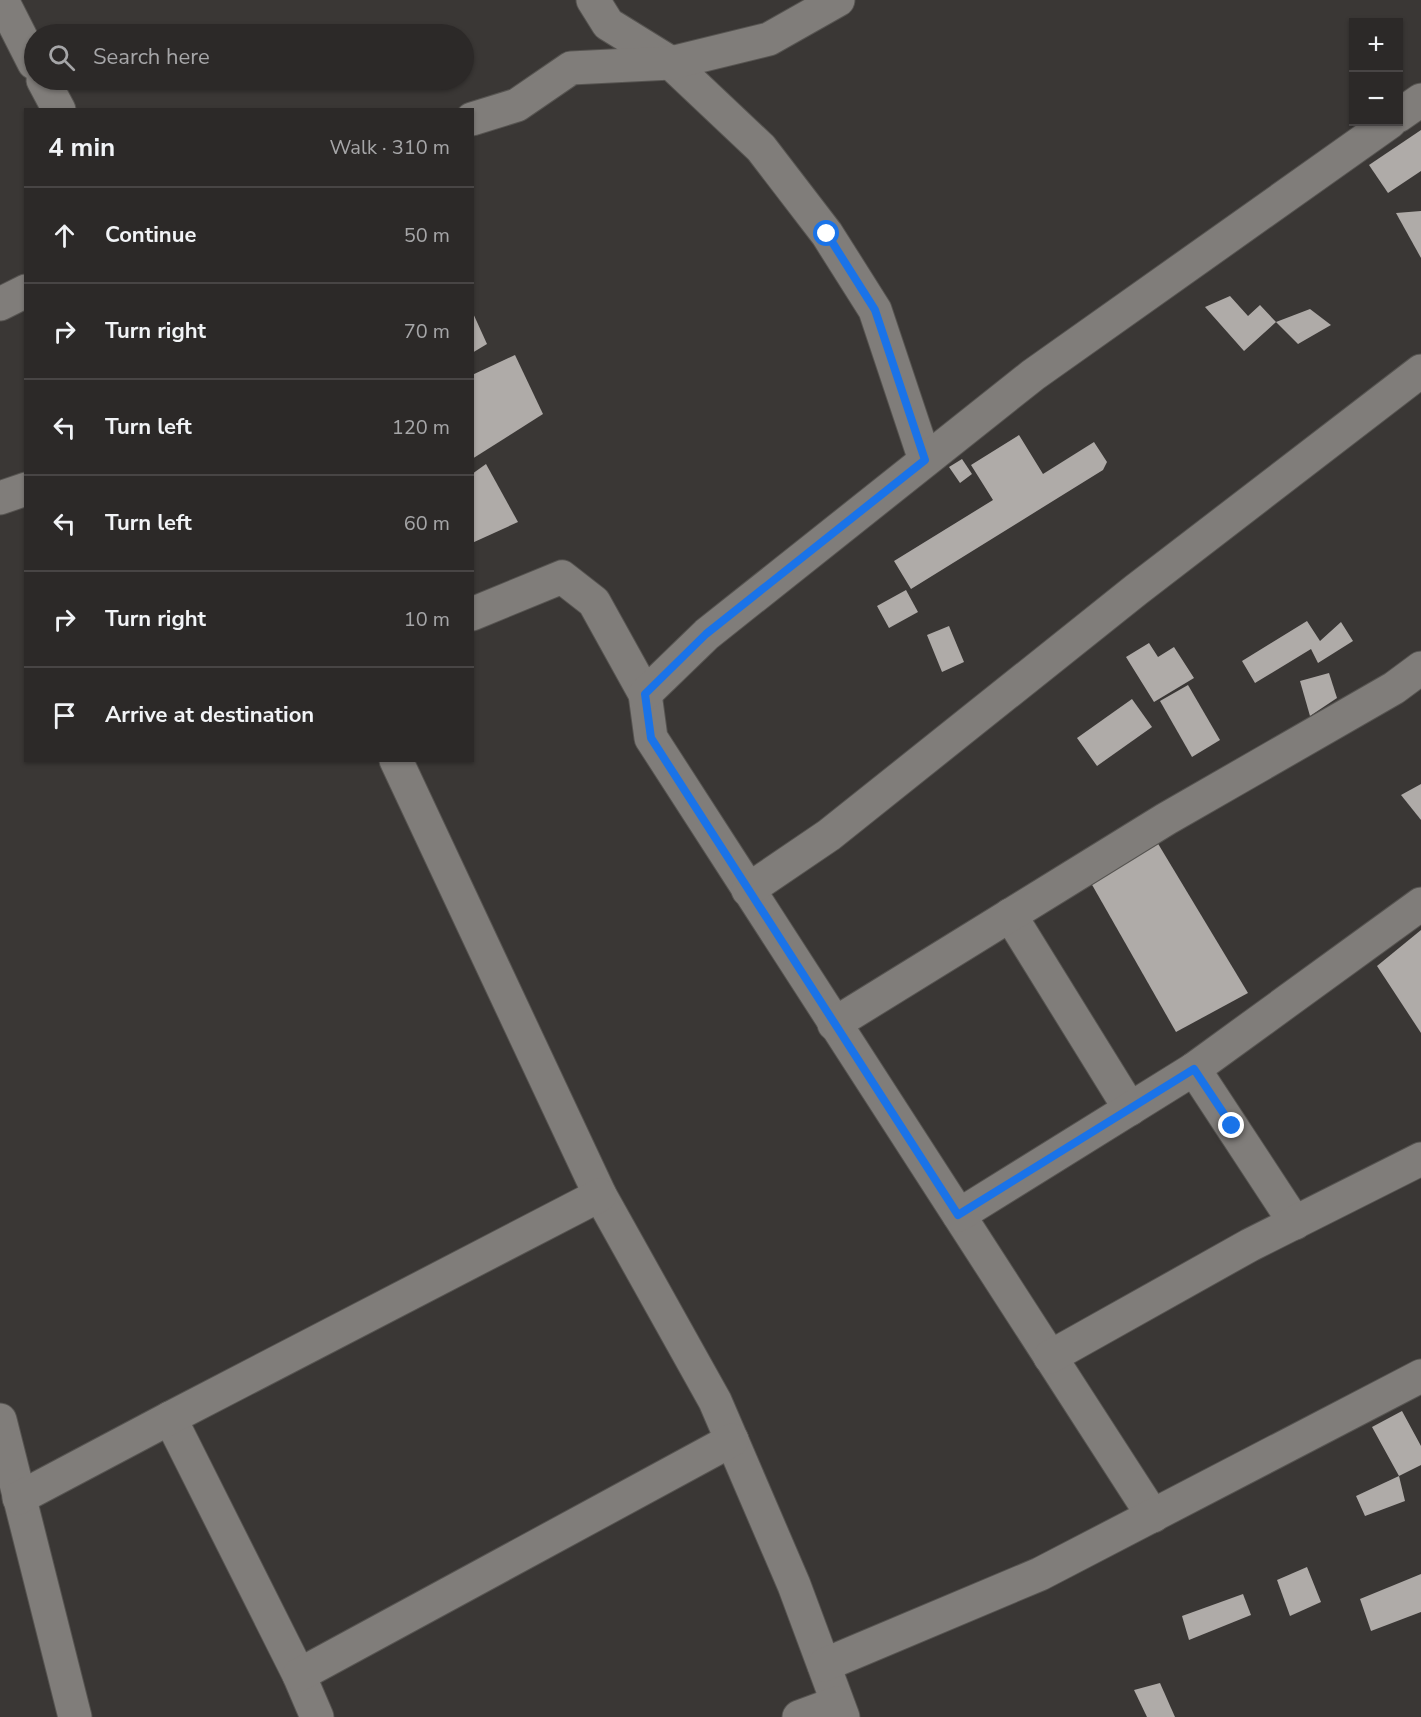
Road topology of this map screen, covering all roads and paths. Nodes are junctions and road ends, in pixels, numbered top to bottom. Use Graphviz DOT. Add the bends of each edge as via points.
graph roads {
  1 [pos="2,0"];
  2 [pos="593,0"];
  3 [pos="838,0"];
  4 [pos="24,43"];
  5 [pos="671,63"];
  6 [pos="48,90"];
  7 [pos="1421,100"];
  8 [pos="58,108"];
  9 [pos="1403,113"];
  10 [pos="474,118"];
  11 [pos="1384,126"];
  12 [pos="24,292"];
  13 [pos="0,304"];
  14 [pos="1421,370"];
  15 [pos="925,460"];
  16 [pos="24,490"];
  17 [pos="0,498"];
  18 [pos="474,613"];
  19 [pos="1421,668"];
  20 [pos="645,694"];
  21 [pos="397,762"];
  22 [pos="748,890"];
  23 [pos="1421,904"];
  24 [pos="1010,915"];
  25 [pos="834,1023"];
  26 [pos="1194,1069"];
  27 [pos="1130,1109"];
  28 [pos="1421,1159"];
  29 [pos="600,1195"];
  30 [pos="958,1215"];
  31 [pos="1294,1223"];
  32 [pos="1050,1357"];
  33 [pos="1421,1376"];
  34 [pos="170,1418"];
  35 [pos="0,1420"];
  36 [pos="732,1440"];
  37 [pos="19,1498"];
  38 [pos="1153,1516"];
  39 [pos="824,1665"];
  40 [pos="299,1675"];
  41 [pos="840,1710"];
  42 [pos="75,1717"];
  43 [pos="317,1717"];
  44 [pos="799,1717"];
  1 -- 4 [label="street"];
  2 -- 5 [label="street" via="608,24"];
  3 -- 5 [label="street" via="769,39"];
  5 -- 10 [label="street" via="572,68 517,105"];
  5 -- 15 [label="street" via="760,148 827,234 875,310"];
  6 -- 8 [label="street"];
  7 -- 9 [label="street"];
  11 -- 15 [label="street" via="1033,375"];
  12 -- 13 [label="street"];
  14 -- 22 [label="street" via="1136,590 830,835"];
  15 -- 20 [label="street" via="706,634"];
  16 -- 17 [label="street"];
  18 -- 20 [label="street" via="562,577 594,602"];
  19 -- 24 [label="street" via="1394,688 1166,819"];
  20 -- 22 [label="street" via="651,738"];
  21 -- 29 [label="street"];
  22 -- 25 [label="street"];
  23 -- 26 [label="street"];
  24 -- 25 [label="street"];
  24 -- 27 [label="street"];
  25 -- 30 [label="street"];
  26 -- 27 [label="street"];
  26 -- 31 [label="street"];
  27 -- 30 [label="street"];
  28 -- 31 [label="street"];
  29 -- 34 [label="street"];
  29 -- 36 [label="street" via="715,1401"];
  30 -- 32 [label="street"];
  31 -- 32 [label="street"];
  32 -- 38 [label="street"];
  33 -- 38 [label="street"];
  34 -- 37 [label="street"];
  34 -- 40 [label="street"];
  35 -- 37 [label="street"];
  36 -- 39 [label="street"];
  36 -- 40 [label="street"];
  37 -- 42 [label="street"];
  38 -- 39 [label="street" via="1040,1574"];
  39 -- 41 [label="street"];
  40 -- 43 [label="street"];
  41 -- 44 [label="street"];
}
